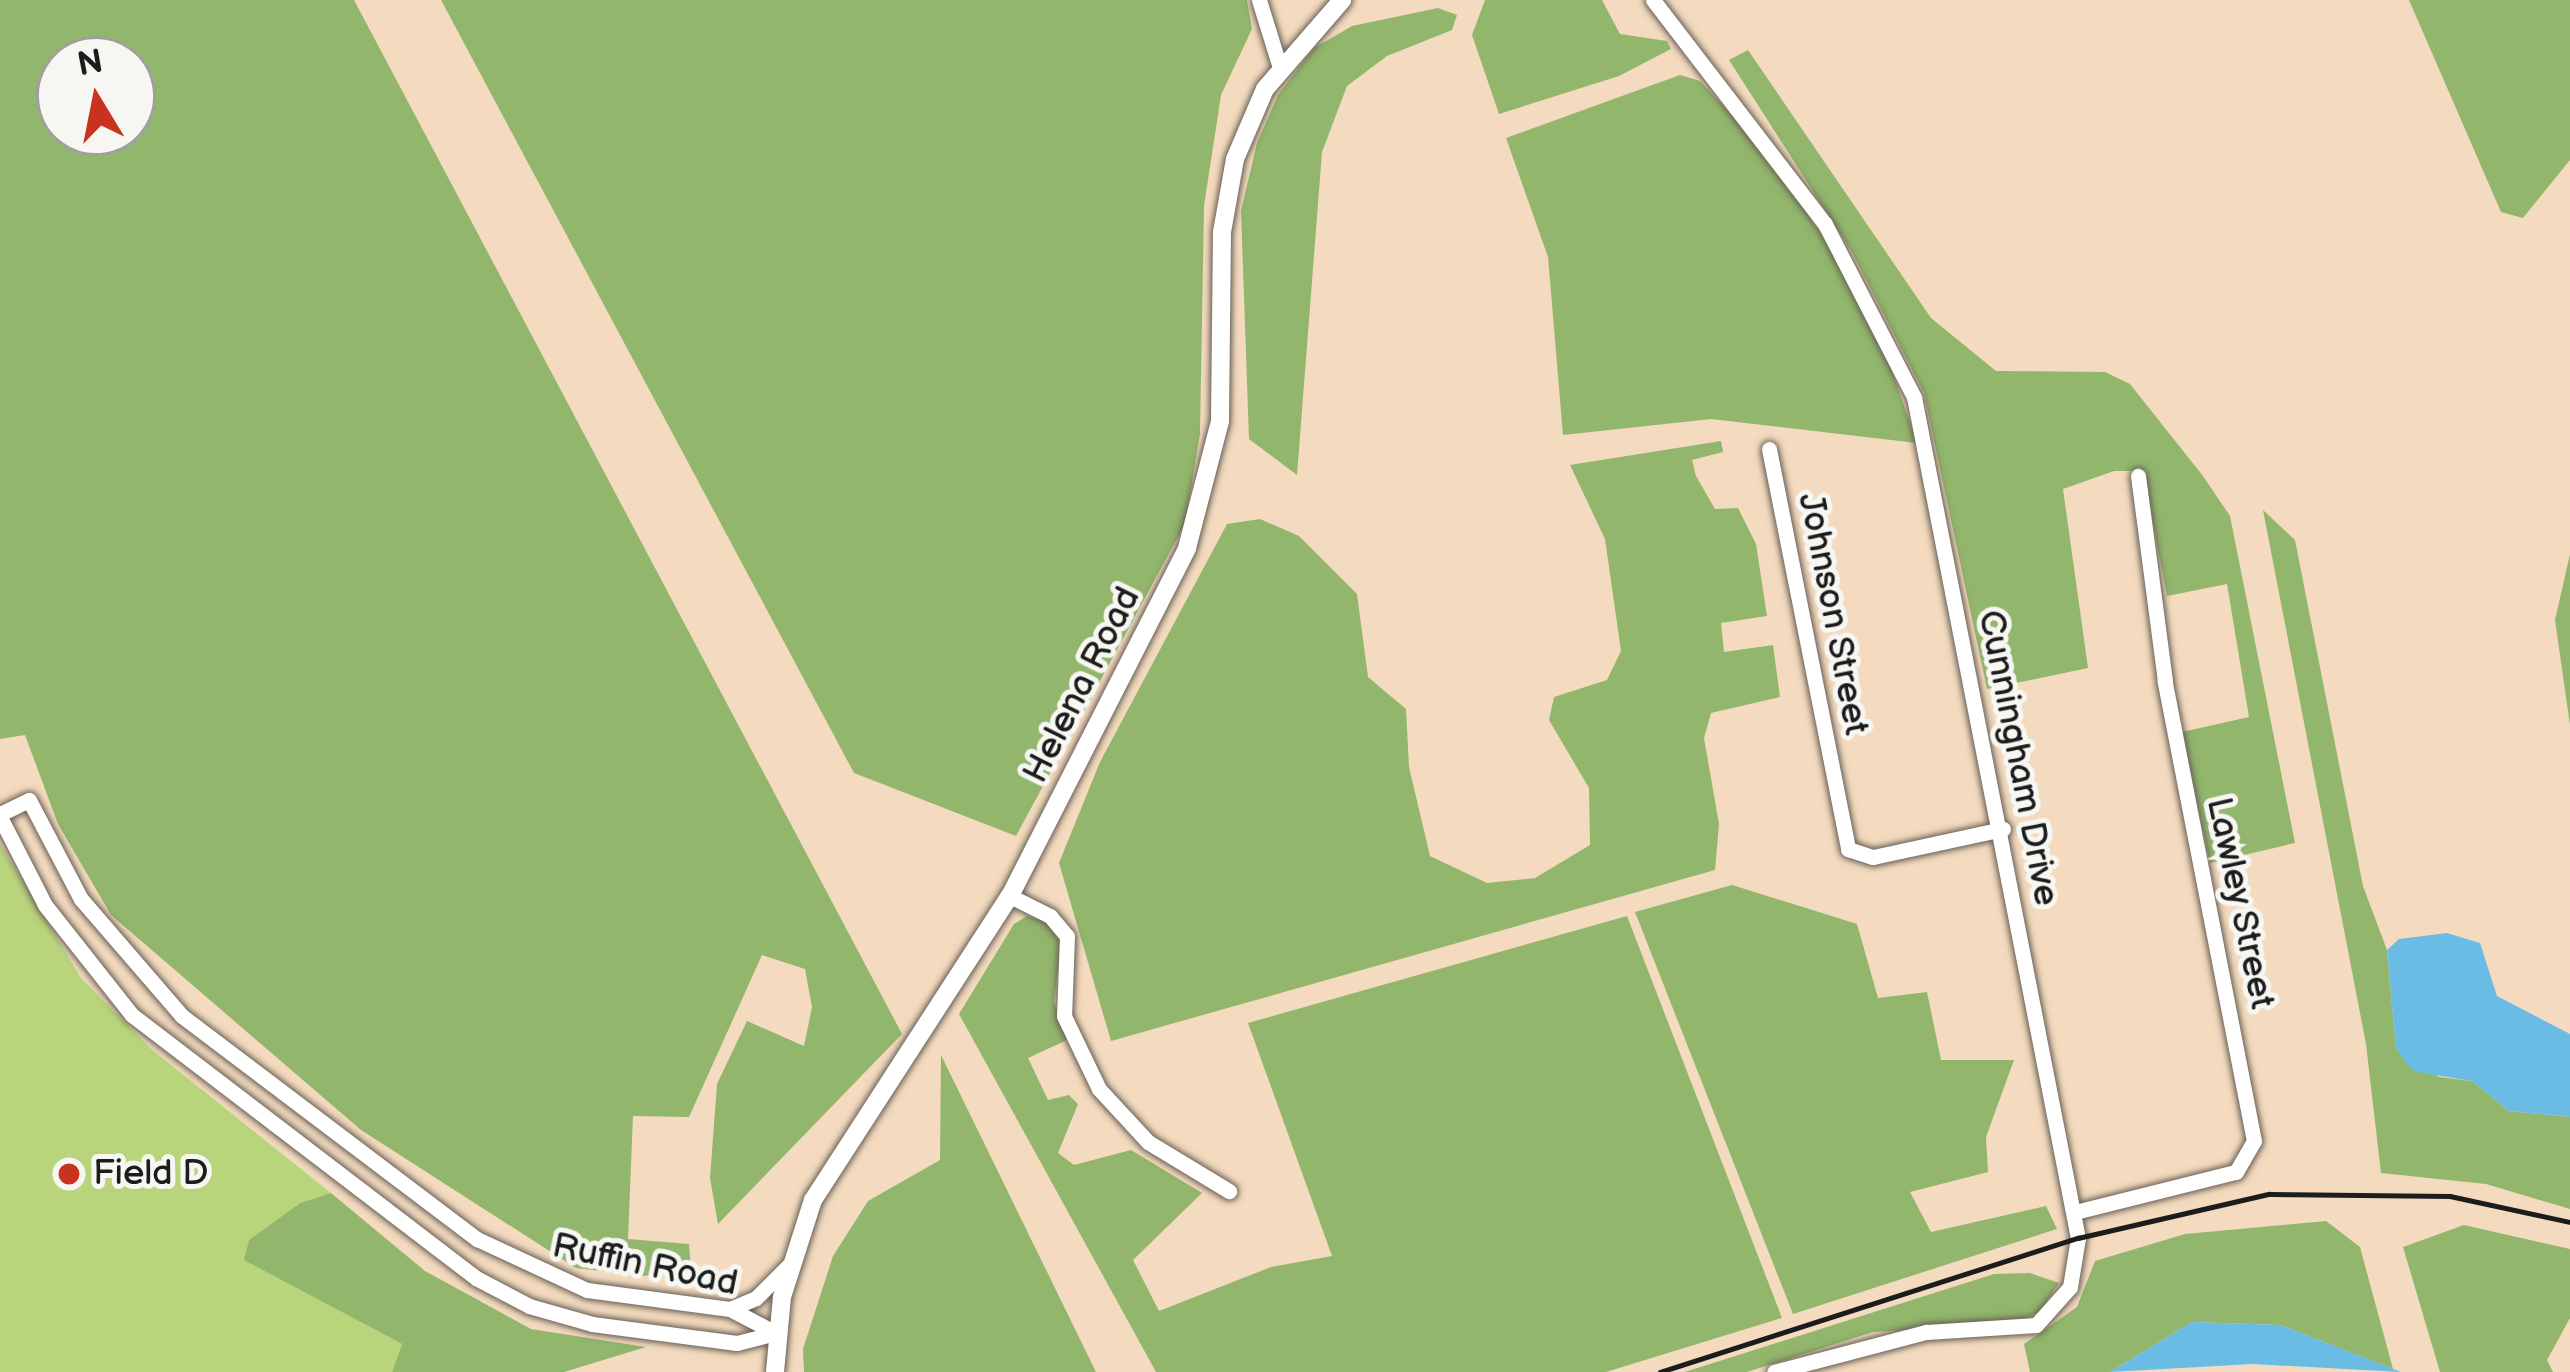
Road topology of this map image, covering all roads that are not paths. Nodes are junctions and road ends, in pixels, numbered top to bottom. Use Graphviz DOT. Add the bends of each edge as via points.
graph roads {
  1 [pos="1259,0"];
  2 [pos="1342,0"];
  3 [pos="1653,0"];
  4 [pos="1280,68"];
  5 [pos="1769,449"];
  6 [pos="2138,476"];
  7 [pos="0,816"];
  8 [pos="2003,830"];
  9 [pos="1010,896"];
  10 [pos="1229,1191"];
  11 [pos="2075,1212"];
  12 [pos="790,1264"];
  13 [pos="730,1310"];
  14 [pos="776,1333"];
  15 [pos="775,1372"];
  16 [pos="1774,1372"];
  1 -- 4 [label="street"];
  2 -- 4 [label="main road, Helena Road"];
  3 -- 8 [label="street, Cunningham Drive" via="1783,160 1899,358 1927,440"];
  4 -- 9 [label="main road, Helena Road" via="1252,113 1229,180 1220,422 1197,520 1158,613"];
  5 -- 8 [label="street, Johnson Street" via="1848,849 1862,857"];
  6 -- 11 [label="street, Lawley Street" via="2165,681 2254,1142 2236,1172"];
  7 -- 13 [label="street, Ruffin Road" via="29,800 80,899 182,1016 476,1239 587,1290"];
  7 -- 14 [label="street, Ruffin Road" via="45,905 132,1015 476,1278 529,1306 592,1324 737,1342"];
  8 -- 11 [label="street, Cunningham Drive"];
  9 -- 10 [label="street" via="1050,916 1067,936 1064,1016 1099,1090 1148,1142"];
  9 -- 12 [label="main road, Helena Road" via="837,1157"];
  11 -- 16 [label="street, Cunningham Drive" via="2070,1287 2036,1325 1910,1335"];
  12 -- 13 [label="street" via="756,1298"];
  12 -- 14 [label="main road, Helena Road"];
  13 -- 14 [label="street, Ruffin Road"];
  14 -- 15 [label="main road, Helena Road"];
}
